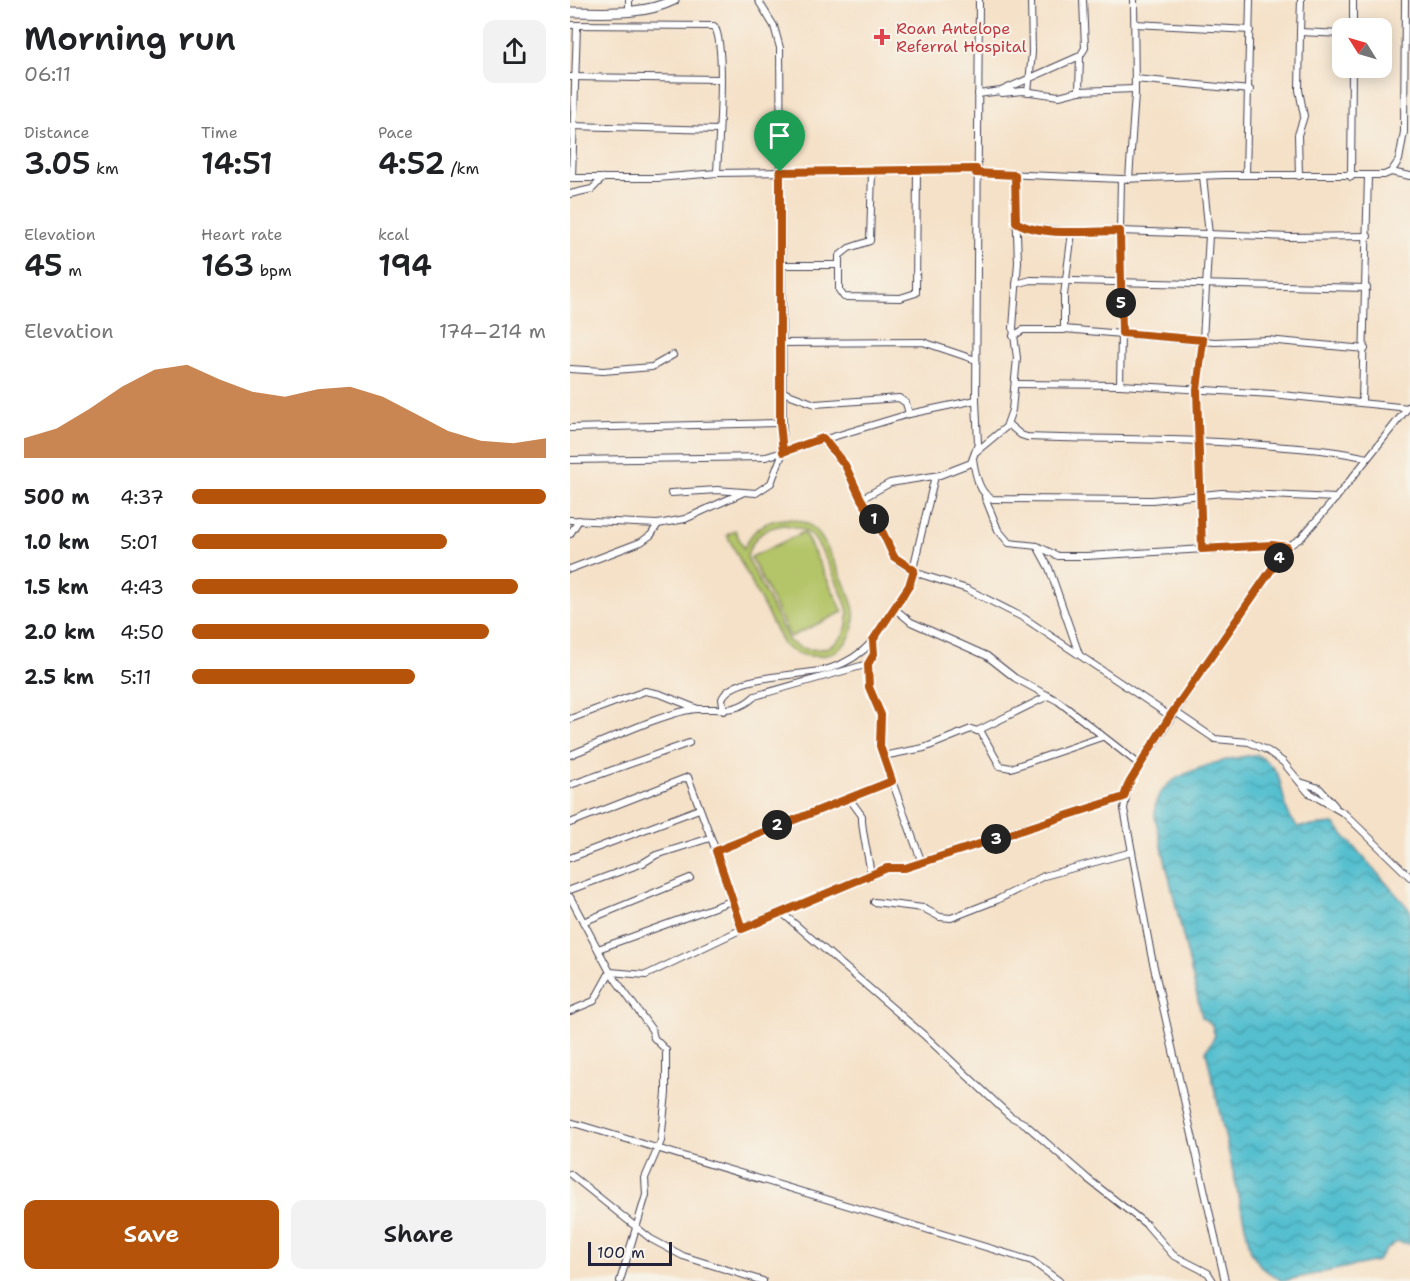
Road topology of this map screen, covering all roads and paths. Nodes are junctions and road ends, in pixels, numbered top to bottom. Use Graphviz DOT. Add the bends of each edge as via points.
graph roads {
  1 [pos="629,0"];
  2 [pos="674,0"];
  3 [pos="758,0"];
  4 [pos="979,0"];
  5 [pos="1031,0"];
  6 [pos="1083,0"];
  7 [pos="1134,0"];
  8 [pos="1251,0"];
  9 [pos="1300,0"];
  10 [pos="1353,0"];
  11 [pos="1405,0"];
  12 [pos="570,12"];
  13 [pos="629,12"];
  14 [pos="1353,18"];
  15 [pos="1135,24"];
  16 [pos="573,25"];
  17 [pos="1250,30"];
  18 [pos="1300,32"];
  19 [pos="1332,34"];
  20 [pos="1080,56"];
  21 [pos="1031,76"];
  22 [pos="572,77"];
  23 [pos="1352,78"];
  24 [pos="720,79"];
  25 [pos="1136,79"];
  26 [pos="1135,89"];
  27 [pos="1250,90"];
  28 [pos="1079,91"];
  29 [pos="1029,92"];
  30 [pos="978,94"];
  31 [pos="994,94"];
  32 [pos="572,126"];
  33 [pos="718,130"];
  34 [pos="917,170"];
  35 [pos="872,171"];
  36 [pos="976,171"];
  37 [pos="780,172"];
  38 [pos="1391,172"];
  39 [pos="717,173"];
  40 [pos="1015,175"];
  41 [pos="1246,175"];
  42 [pos="1203,176"];
  43 [pos="1299,176"];
  44 [pos="1368,176"];
  45 [pos="1410,176"];
  46 [pos="571,177"];
  47 [pos="1351,177"];
  48 [pos="603,178"];
  49 [pos="1121,179"];
  50 [pos="1129,179"];
  51 [pos="570,194"];
  52 [pos="1016,222"];
  53 [pos="1120,231"];
  54 [pos="1072,232"];
  55 [pos="1209,235"];
  56 [pos="1368,236"];
  57 [pos="780,265"];
  58 [pos="839,265"];
  59 [pos="1066,282"];
  60 [pos="1206,283"];
  61 [pos="1016,284"];
  62 [pos="1122,284"];
  63 [pos="1367,288"];
  64 [pos="1064,329"];
  65 [pos="1122,333"];
  66 [pos="1013,336"];
  67 [pos="1203,340"];
  68 [pos="780,343"];
  69 [pos="1365,349"];
  70 [pos="673,355"];
  71 [pos="976,360"];
  72 [pos="570,369"];
  73 [pos="1016,384"];
  74 [pos="1120,385"];
  75 [pos="1197,390"];
  76 [pos="780,391"];
  77 [pos="975,400"];
  78 [pos="1362,401"];
  79 [pos="1409,406"];
  80 [pos="909,414"];
  81 [pos="780,423"];
  82 [pos="1008,424"];
  83 [pos="570,428"];
  84 [pos="823,438"];
  85 [pos="1198,441"];
  86 [pos="977,451"];
  87 [pos="783,452"];
  88 [pos="973,458"];
  89 [pos="1367,458"];
  90 [pos="570,460"];
  91 [pos="935,476"];
  92 [pos="671,493"];
  93 [pos="742,493"];
  94 [pos="1202,495"];
  95 [pos="986,497"];
  96 [pos="1336,498"];
  97 [pos="861,499"];
  98 [pos="570,520"];
  99 [pos="579,520"];
  100 [pos="658,524"];
  101 [pos="570,534"];
  102 [pos="1037,546"];
  103 [pos="1287,547"];
  104 [pos="1202,549"];
  105 [pos="570,569"];
  106 [pos="914,570"];
  107 [pos="895,609"];
  108 [pos="873,640"];
  109 [pos="1080,654"];
  110 [pos="868,664"];
  111 [pos="1048,696"];
  112 [pos="698,709"];
  113 [pos="724,711"];
  114 [pos="1172,713"];
  115 [pos="570,719"];
  116 [pos="977,731"];
  117 [pos="1102,737"];
  118 [pos="689,743"];
  119 [pos="570,755"];
  120 [pos="883,756"];
  121 [pos="1140,765"];
  122 [pos="892,781"];
  123 [pos="570,785"];
  124 [pos="1124,797"];
  125 [pos="849,798"];
  126 [pos="699,809"];
  127 [pos="570,823"];
  128 [pos="710,838"];
  129 [pos="716,851"];
  130 [pos="1132,852"];
  131 [pos="570,858"];
  132 [pos="921,863"];
  133 [pos="871,875"];
  134 [pos="1410,877"];
  135 [pos="690,878"];
  136 [pos="570,890"];
  137 [pos="570,897"];
  138 [pos="734,900"];
  139 [pos="874,902"];
  140 [pos="780,912"];
  141 [pos="583,922"];
  142 [pos="742,929"];
  143 [pos="598,949"];
  144 [pos="610,972"];
  145 [pos="570,1011"];
  146 [pos="570,1122"];
  147 [pos="659,1147"];
  148 [pos="570,1174"];
  149 [pos="637,1228"];
  150 [pos="620,1281"];
  151 [pos="763,1281"];
  152 [pos="1059,1281"];
  153 [pos="1213,1281"];
  154 [pos="1225,1281"];
  1 -- 13 [label="street"];
  2 -- 13 [label="street"];
  3 -- 37 [label="street" via="774,26 780,48"];
  4 -- 30 [label="street"];
  5 -- 21 [label="street"];
  6 -- 20 [label="street" via="1085,48"];
  7 -- 15 [label="street"];
  8 -- 17 [label="street"];
  9 -- 18 [label="street"];
  10 -- 14 [label="street"];
  11 -- 38 [label="street" via="1404,132 1399,160"];
  12 -- 13 [label="street"];
  15 -- 17 [label="street"];
  15 -- 25 [label="street"];
  16 -- 22 [label="street"];
  16 -- 24 [label="street" via="714,26"];
  17 -- 27 [label="street"];
  18 -- 19 [label="street"];
  18 -- 43 [label="street" via="1299,90 1304,116 1298,135"];
  20 -- 21 [label="street"];
  20 -- 28 [label="street"];
  21 -- 29 [label="street"];
  21 -- 31 [label="street"];
  22 -- 24 [label="street"];
  22 -- 32 [label="street"];
  23 -- 47 [label="street"];
  24 -- 33 [label="street"];
  25 -- 26 [label="street"];
  25 -- 27 [label="street"];
  26 -- 28 [label="street"];
  26 -- 50 [label="street"];
  27 -- 41 [label="street"];
  28 -- 29 [label="street" via="1059,96"];
  29 -- 31 [label="street"];
  30 -- 31 [label="street"];
  30 -- 36 [label="street"];
  32 -- 33 [label="street"];
  32 -- 46 [label="street"];
  33 -- 39 [label="street"];
  34 -- 35 [label="street"];
  34 -- 36 [label="street"];
  34 -- 58 [label="street" via="916,293 900,298 844,297 839,290"];
  35 -- 37 [label="street"];
  35 -- 58 [label="street" via="870,241 843,251"];
  36 -- 40 [label="street"];
  36 -- 71 [label="street"];
  37 -- 39 [label="street"];
  37 -- 57 [label="street"];
  38 -- 44 [label="street"];
  38 -- 45 [label="street"];
  39 -- 48 [label="street"];
  40 -- 49 [label="street"];
  40 -- 52 [label="street"];
  41 -- 42 [label="street"];
  41 -- 43 [label="street"];
  42 -- 50 [label="street"];
  42 -- 55 [label="street"];
  43 -- 47 [label="street"];
  44 -- 47 [label="street"];
  44 -- 56 [label="street"];
  46 -- 48 [label="street"];
  48 -- 51 [label="street" via="592,189"];
  49 -- 50 [label="street"];
  49 -- 53 [label="street"];
  52 -- 54 [label="street" via="1029,228"];
  52 -- 61 [label="street"];
  53 -- 54 [label="street"];
  53 -- 55 [label="street"];
  53 -- 62 [label="street"];
  54 -- 59 [label="street"];
  55 -- 56 [label="street"];
  55 -- 60 [label="street"];
  56 -- 63 [label="street"];
  57 -- 58 [label="street"];
  57 -- 68 [label="street"];
  59 -- 61 [label="street" via="1031,280"];
  59 -- 62 [label="street"];
  59 -- 64 [label="street"];
  60 -- 62 [label="street"];
  60 -- 63 [label="street"];
  60 -- 67 [label="street"];
  61 -- 66 [label="street"];
  62 -- 65 [label="street"];
  63 -- 69 [label="street"];
  64 -- 65 [label="street"];
  64 -- 66 [label="street" via="1023,330"];
  65 -- 67 [label="street"];
  65 -- 74 [label="street"];
  66 -- 73 [label="street"];
  67 -- 69 [label="street" via="1267,340"];
  67 -- 75 [label="street"];
  68 -- 71 [label="street" via="923,342"];
  68 -- 76 [label="street"];
  69 -- 78 [label="street"];
  70 -- 72 [label="street" via="652,367"];
  71 -- 77 [label="street"];
  73 -- 74 [label="street"];
  73 -- 82 [label="street"];
  74 -- 75 [label="street"];
  75 -- 78 [label="street"];
  75 -- 85 [label="street"];
  76 -- 80 [label="street" via="815,404 899,398"];
  76 -- 81 [label="street"];
  77 -- 80 [label="street"];
  77 -- 86 [label="street"];
  78 -- 79 [label="street"];
  79 -- 89 [label="street"];
  80 -- 84 [label="street"];
  81 -- 83 [label="street"];
  81 -- 87 [label="street"];
  82 -- 85 [label="street" via="1027,437"];
  82 -- 86 [label="street"];
  84 -- 87 [label="street"];
  84 -- 97 [label="street" via="845,465"];
  85 -- 89 [label="street" via="1338,452"];
  85 -- 94 [label="street"];
  86 -- 88 [label="street"];
  87 -- 90 [label="street" via="766,457"];
  87 -- 93 [label="street" via="771,483 756,493"];
  88 -- 91 [label="street" via="965,466"];
  88 -- 95 [label="street"];
  89 -- 96 [label="street"];
  91 -- 97 [label="street" via="891,483"];
  91 -- 106 [label="street"];
  92 -- 93 [label="street"];
  93 -- 100 [label="street" via="685,519"];
  94 -- 95 [label="street" via="1152,500 1039,501"];
  94 -- 96 [label="street"];
  94 -- 104 [label="street"];
  95 -- 102 [label="street" via="998,530 1010,543"];
  96 -- 103 [label="street" via="1301,538"];
  97 -- 106 [label="street" via="894,557"];
  98 -- 99 [label="street"];
  99 -- 100 [label="street"];
  99 -- 101 [label="street"];
  100 -- 105 [label="street" via="641,542"];
  102 -- 104 [label="street" via="1058,556"];
  102 -- 109 [label="street" via="1049,568"];
  103 -- 104 [label="street"];
  103 -- 114 [label="street"];
  106 -- 107 [label="street"];
  106 -- 109 [label="street" via="999,604"];
  107 -- 108 [label="street"];
  107 -- 111 [label="street" via="911,622 987,656 1015,678"];
  108 -- 110 [label="street" via="874,654"];
  108 -- 113 [label="street" via="858,654 829,669 755,680 732,688 722,699"];
  109 -- 114 [label="street"];
  110 -- 113 [label="street" via="755,696"];
  110 -- 120 [label="street" via="869,687 881,715"];
  111 -- 116 [label="street"];
  111 -- 117 [label="street"];
  112 -- 113 [label="street"];
  112 -- 115 [label="street" via="645,691"];
  112 -- 119 [label="street"];
  114 -- 121 [label="street"];
  114 -- 134 [label="street" via="1215,739 1262,746 1283,762 1312,796 1335,807 1365,831"];
  116 -- 117 [label="street" via="1000,766 1011,768"];
  116 -- 120 [label="street" via="971,729 924,748"];
  117 -- 121 [label="street"];
  118 -- 123 [label="street"];
  120 -- 122 [label="street"];
  121 -- 124 [label="street"];
  122 -- 125 [label="street"];
  122 -- 132 [label="street"];
  124 -- 130 [label="street"];
  124 -- 132 [label="street"];
  125 -- 129 [label="street"];
  125 -- 133 [label="street" via="862,816"];
  126 -- 127 [label="street" via="688,777"];
  126 -- 128 [label="street"];
  126 -- 131 [label="street"];
  128 -- 129 [label="street"];
  128 -- 136 [label="street"];
  129 -- 138 [label="street"];
  130 -- 139 [label="street" via="1044,876 951,918 923,908"];
  130 -- 154 [label="street"];
  132 -- 133 [label="street" via="887,868"];
  133 -- 140 [label="street"];
  135 -- 141 [label="street"];
  137 -- 141 [label="street"];
  138 -- 142 [label="street"];
  138 -- 143 [label="street"];
  140 -- 142 [label="street"];
  140 -- 153 [label="street" via="925,1036 1010,1116 1022,1121 1147,1225 1173,1255 1208,1274"];
  141 -- 143 [label="street"];
  142 -- 144 [label="street" via="646,975"];
  143 -- 144 [label="street"];
  144 -- 145 [label="street" via="594,1001"];
  144 -- 147 [label="street" via="654,1038 665,1047 666,1093"];
  146 -- 147 [label="street"];
  147 -- 149 [label="street" via="645,1178 646,1195"];
  147 -- 152 [label="street" via="1032,1261"];
  148 -- 149 [label="street"];
  149 -- 150 [label="street"];
  149 -- 151 [label="street" via="683,1256"];
}
